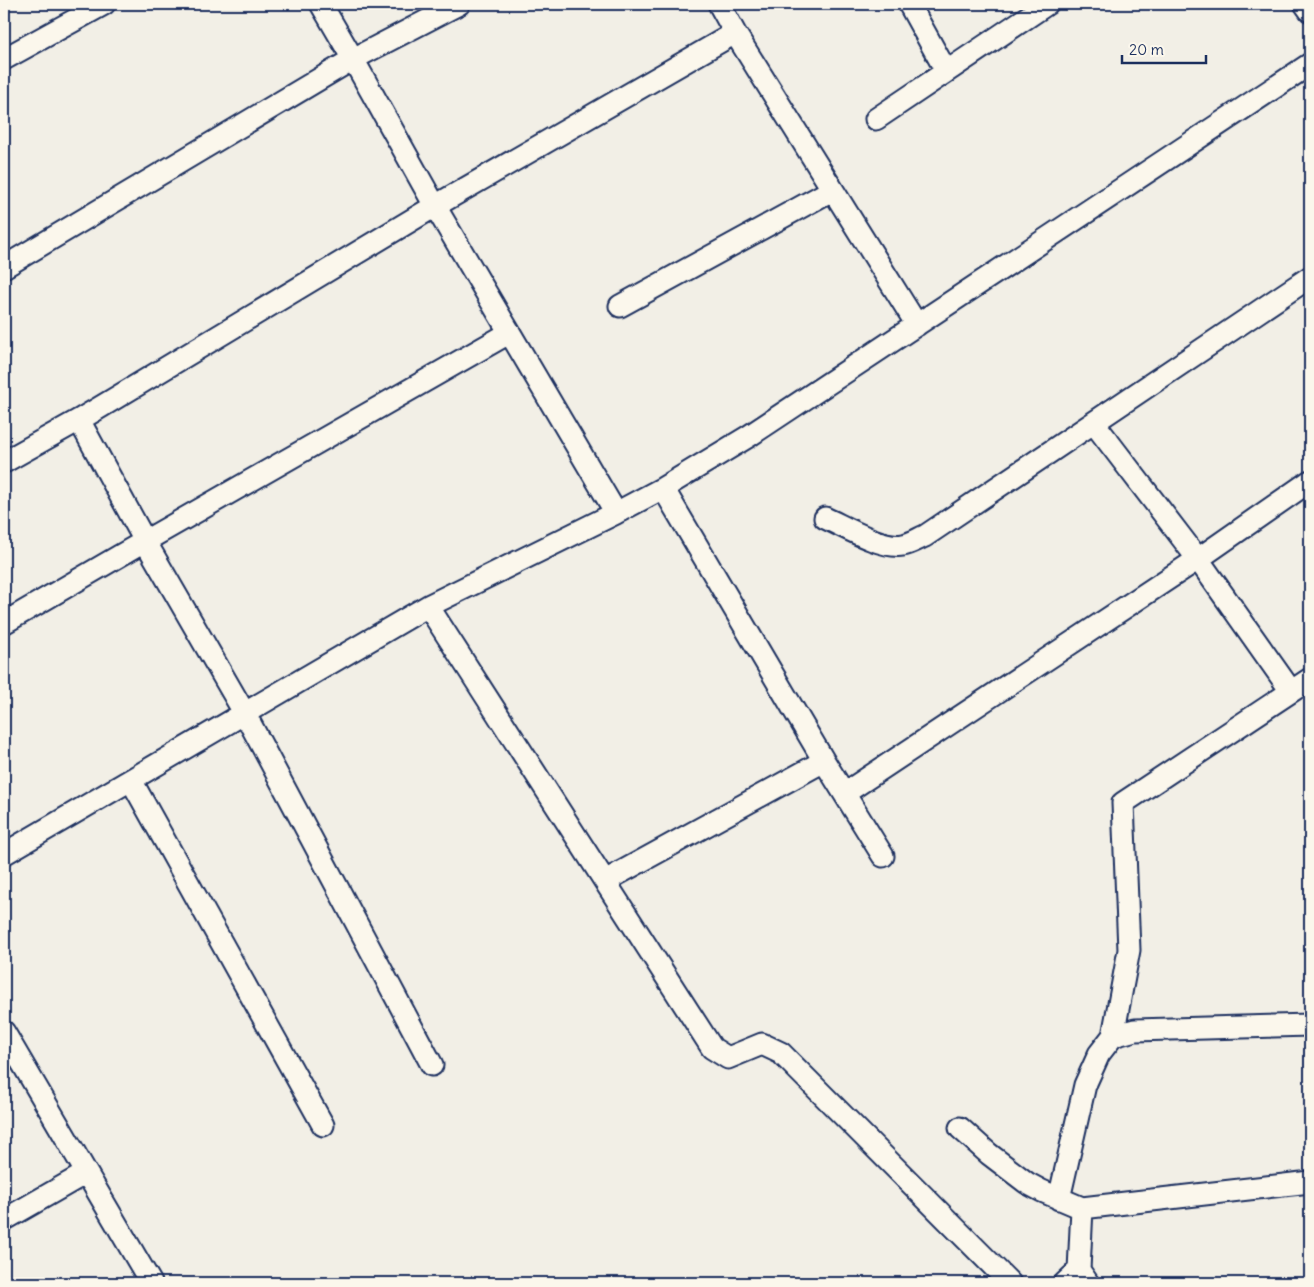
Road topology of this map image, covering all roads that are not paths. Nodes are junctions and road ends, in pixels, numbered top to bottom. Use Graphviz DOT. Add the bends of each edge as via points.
graph roads {
  1 [pos="104,4"];
  2 [pos="321,4"];
  3 [pos="459,4"];
  4 [pos="719,4"];
  5 [pos="909,4"];
  6 [pos="1047,4"];
  7 [pos="1306,4"];
  8 [pos="1310,11"];
  9 [pos="735,33"];
  10 [pos="4,59"];
  11 [pos="353,59"];
  12 [pos="1310,64"];
  13 [pos="946,71"];
  14 [pos="876,119"];
  15 [pos="832,190"];
  16 [pos="435,206"];
  17 [pos="4,267"];
  18 [pos="1310,277"];
  19 [pos="620,306"];
  20 [pos="916,325"];
  21 [pos="509,333"];
  22 [pos="79,420"];
  23 [pos="1094,423"];
  24 [pos="4,462"];
  25 [pos="1310,481"];
  26 [pos="663,488"];
  27 [pos="616,513"];
  28 [pos="825,518"];
  29 [pos="145,541"];
  30 [pos="1198,559"];
  31 [pos="428,606"];
  32 [pos="4,623"];
  33 [pos="1310,679"];
  34 [pos="1291,691"];
  35 [pos="245,714"];
  36 [pos="824,761"];
  37 [pos="131,780"];
  38 [pos="845,794"];
  39 [pos="4,854"];
  40 [pos="883,856"];
  41 [pos="605,880"];
  42 [pos="1310,1024"];
  43 [pos="1113,1036"];
  44 [pos="6,1042"];
  45 [pos="432,1065"];
  46 [pos="324,1125"];
  47 [pos="960,1128"];
  48 [pos="86,1172"];
  49 [pos="1310,1182"];
  50 [pos="1059,1199"];
  51 [pos="1082,1208"];
  52 [pos="4,1220"];
  53 [pos="1078,1279"];
  54 [pos="151,1283"];
  55 [pos="1010,1283"];
  1 -- 10 [label="street"];
  2 -- 11 [label="street"];
  3 -- 11 [label="street"];
  4 -- 9 [label="street"];
  5 -- 13 [label="street"];
  6 -- 13 [label="street"];
  7 -- 8 [label="street"];
  9 -- 15 [label="street"];
  9 -- 16 [label="street"];
  11 -- 16 [label="street"];
  11 -- 17 [label="street"];
  12 -- 20 [label="street"];
  13 -- 14 [label="street"];
  15 -- 19 [label="street"];
  15 -- 20 [label="street"];
  16 -- 21 [label="street"];
  16 -- 22 [label="street"];
  18 -- 23 [label="street"];
  20 -- 26 [label="street" via="749,436"];
  21 -- 27 [label="street"];
  21 -- 29 [label="street"];
  22 -- 24 [label="street"];
  22 -- 29 [label="street"];
  23 -- 28 [label="street" via="925,536 903,545 886,545"];
  23 -- 30 [label="street"];
  25 -- 30 [label="street"];
  26 -- 27 [label="street"];
  26 -- 36 [label="street"];
  27 -- 31 [label="street"];
  29 -- 32 [label="street"];
  29 -- 35 [label="street"];
  30 -- 34 [label="street"];
  30 -- 38 [label="street"];
  31 -- 35 [label="street"];
  31 -- 41 [label="street"];
  33 -- 34 [label="street"];
  34 -- 43 [label="street" via="1123,803 1129,950"];
  35 -- 37 [label="street"];
  35 -- 45 [label="street"];
  36 -- 38 [label="street"];
  36 -- 41 [label="street"];
  37 -- 39 [label="street"];
  37 -- 46 [label="street"];
  38 -- 40 [label="street"];
  41 -- 55 [label="street" via="712,1048 728,1058 762,1044 781,1053"];
  42 -- 43 [label="street" via="1135,1030"];
  43 -- 50 [label="street" via="1098,1054 1085,1085"];
  44 -- 48 [label="street"];
  47 -- 50 [label="street" via="1027,1182"];
  48 -- 52 [label="street"];
  48 -- 54 [label="street"];
  49 -- 51 [label="street"];
  50 -- 51 [label="street"];
  51 -- 53 [label="street"];
}
